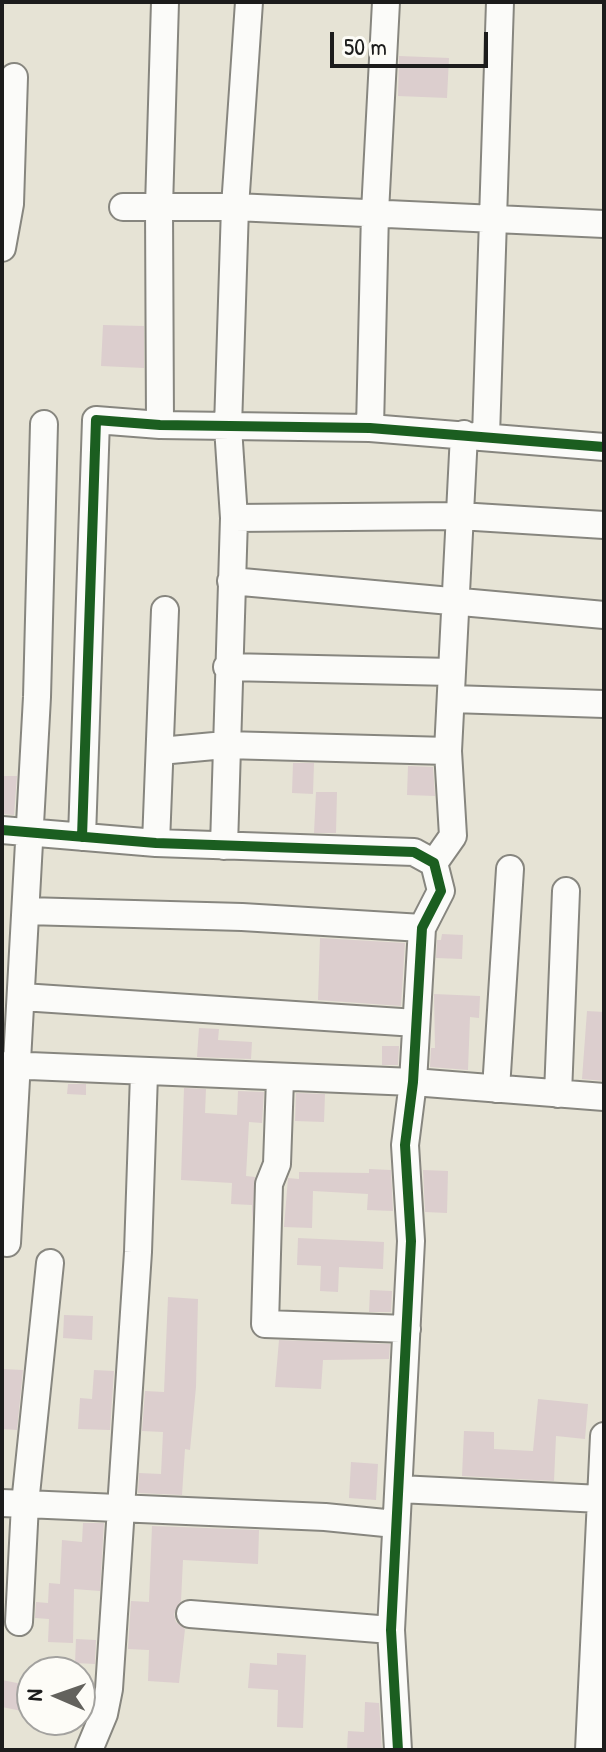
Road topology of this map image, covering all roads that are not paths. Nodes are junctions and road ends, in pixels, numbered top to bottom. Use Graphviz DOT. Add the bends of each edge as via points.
graph roads {
  1 [pos="165,2"];
  2 [pos="249,2"];
  3 [pos="386,2"];
  4 [pos="500,2"];
  5 [pos="14,77"];
  6 [pos="123,207"];
  7 [pos="159,207"];
  8 [pos="235,207"];
  9 [pos="375,212"];
  10 [pos="494,218"];
  11 [pos="604,224"];
  12 [pos="2,248"];
  13 [pos="44,424"];
  14 [pos="160,425"];
  15 [pos="228,427"];
  16 [pos="370,428"];
  17 [pos="475,435"];
  18 [pos="604,447"];
  19 [pos="459,516"];
  20 [pos="234,518"];
  21 [pos="604,525"];
  22 [pos="231,581"];
  23 [pos="456,601"];
  24 [pos="165,610"];
  25 [pos="604,615"];
  26 [pos="227,667"];
  27 [pos="452,672"];
  28 [pos="452,699"];
  29 [pos="604,704"];
  30 [pos="225,745"];
  31 [pos="160,751"];
  32 [pos="448,751"];
  33 [pos="2,830"];
  34 [pos="29,832"];
  35 [pos="82,837"];
  36 [pos="156,843"];
  37 [pos="224,846"];
  38 [pos="434,863"];
  39 [pos="510,869"];
  40 [pos="566,891"];
  41 [pos="26,911"];
  42 [pos="422,928"];
  43 [pos="22,997"];
  44 [pos="416,1023"];
  45 [pos="10,1066"];
  46 [pos="144,1074"];
  47 [pos="280,1079"];
  48 [pos="413,1082"];
  49 [pos="496,1089"];
  50 [pos="558,1094"];
  51 [pos="604,1097"];
  52 [pos="6,1204"];
  53 [pos="7,1243"];
  54 [pos="50,1263"];
  55 [pos="407,1329"];
  56 [pos="604,1436"];
  57 [pos="399,1489"];
  58 [pos="601,1499"];
  59 [pos="14,1503"];
  60 [pos="120,1507"];
  61 [pos="395,1524"];
  62 [pos="190,1614"];
  63 [pos="19,1622"];
  64 [pos="391,1630"];
  65 [pos="89,1750"];
  66 [pos="398,1750"];
  67 [pos="589,1750"];
  1 -- 7 [label="street"];
  2 -- 8 [label="street"];
  3 -- 9 [label="street"];
  4 -- 10 [label="street"];
  5 -- 12 [label="street" via="10,204"];
  6 -- 7 [label="street"];
  7 -- 8 [label="street"];
  7 -- 14 [label="street"];
  8 -- 9 [label="street"];
  8 -- 15 [label="street"];
  9 -- 10 [label="street"];
  9 -- 16 [label="street"];
  10 -- 11 [label="street"];
  10 -- 17 [label="street"];
  13 -- 34 [label="street"];
  14 -- 15 [label="street"];
  14 -- 35 [label="street" via="96,420"];
  15 -- 16 [label="street"];
  15 -- 20 [label="street"];
  16 -- 17 [label="street"];
  17 -- 18 [label="street"];
  17 -- 19 [label="street"];
  19 -- 20 [label="street"];
  19 -- 21 [label="street"];
  19 -- 23 [label="street"];
  20 -- 22 [label="street"];
  22 -- 23 [label="street"];
  22 -- 26 [label="street"];
  23 -- 25 [label="street"];
  23 -- 27 [label="street"];
  24 -- 31 [label="street"];
  26 -- 27 [label="street"];
  26 -- 30 [label="street"];
  27 -- 28 [label="street"];
  28 -- 29 [label="street"];
  28 -- 32 [label="street"];
  30 -- 31 [label="street"];
  30 -- 32 [label="street"];
  30 -- 37 [label="street"];
  31 -- 36 [label="street"];
  32 -- 38 [label="street" via="453,836"];
  33 -- 34 [label="street"];
  34 -- 35 [label="street"];
  34 -- 41 [label="street"];
  35 -- 36 [label="street"];
  36 -- 37 [label="street"];
  37 -- 38 [label="street" via="414,852"];
  38 -- 42 [label="street" via="441,891"];
  39 -- 49 [label="street"];
  40 -- 50 [label="street"];
  41 -- 42 [label="street"];
  41 -- 43 [label="street"];
  42 -- 44 [label="street"];
  43 -- 44 [label="street"];
  43 -- 45 [label="street"];
  44 -- 48 [label="street"];
  45 -- 46 [label="street"];
  45 -- 52 [label="street"];
  46 -- 47 [label="street"];
  46 -- 60 [label="street"];
  47 -- 48 [label="street"];
  47 -- 55 [label="street" via="277,1164 269,1184 265,1324"];
  48 -- 49 [label="street"];
  48 -- 55 [label="street" via="405,1145 411,1241"];
  49 -- 50 [label="street"];
  50 -- 51 [label="street"];
  52 -- 53 [label="street"];
  54 -- 59 [label="street"];
  55 -- 57 [label="street"];
  56 -- 58 [label="street"];
  57 -- 58 [label="street"];
  57 -- 61 [label="street"];
  58 -- 67 [label="street"];
  59 -- 60 [label="street"];
  59 -- 63 [label="street"];
  60 -- 61 [label="street"];
  60 -- 65 [label="street" via="109,1689"];
  61 -- 64 [label="street"];
  62 -- 64 [label="street"];
  64 -- 66 [label="street"];
}
